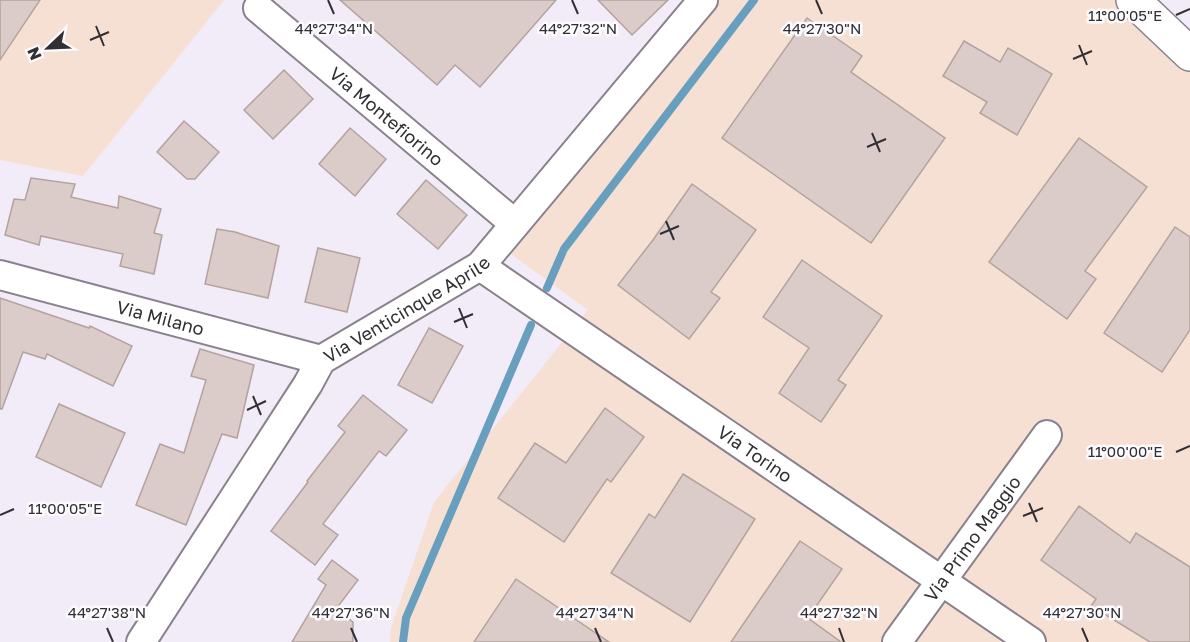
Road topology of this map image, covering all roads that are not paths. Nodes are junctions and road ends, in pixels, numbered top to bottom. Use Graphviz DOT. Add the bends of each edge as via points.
graph roads {
  1 [pos="703,0"];
  2 [pos="1133,0"];
  3 [pos="258,8"];
  4 [pos="1190,54"];
  5 [pos="515,224"];
  6 [pos="480,266"];
  7 [pos="0,275"];
  8 [pos="321,360"];
  9 [pos="1047,435"];
  10 [pos="941,580"];
  11 [pos="141,642"];
  12 [pos="897,642"];
  13 [pos="1031,642"];
  1 -- 5 [label="street, Via Venticinque Aprile"];
  2 -- 4 [label="main road"];
  3 -- 5 [label="street, Via Montefiorino"];
  5 -- 6 [label="street, Via Venticinque Aprile"];
  6 -- 8 [label="street, Via Venticinque Aprile"];
  6 -- 10 [label="street, Via Torino"];
  7 -- 8 [label="street, Via Milano"];
  8 -- 11 [label="street, Via Venticinque Aprile"];
  9 -- 10 [label="street, Via Primo Maggio"];
  10 -- 12 [label="street, Via Primo Maggio"];
  10 -- 13 [label="street, Via Torino"];
}
